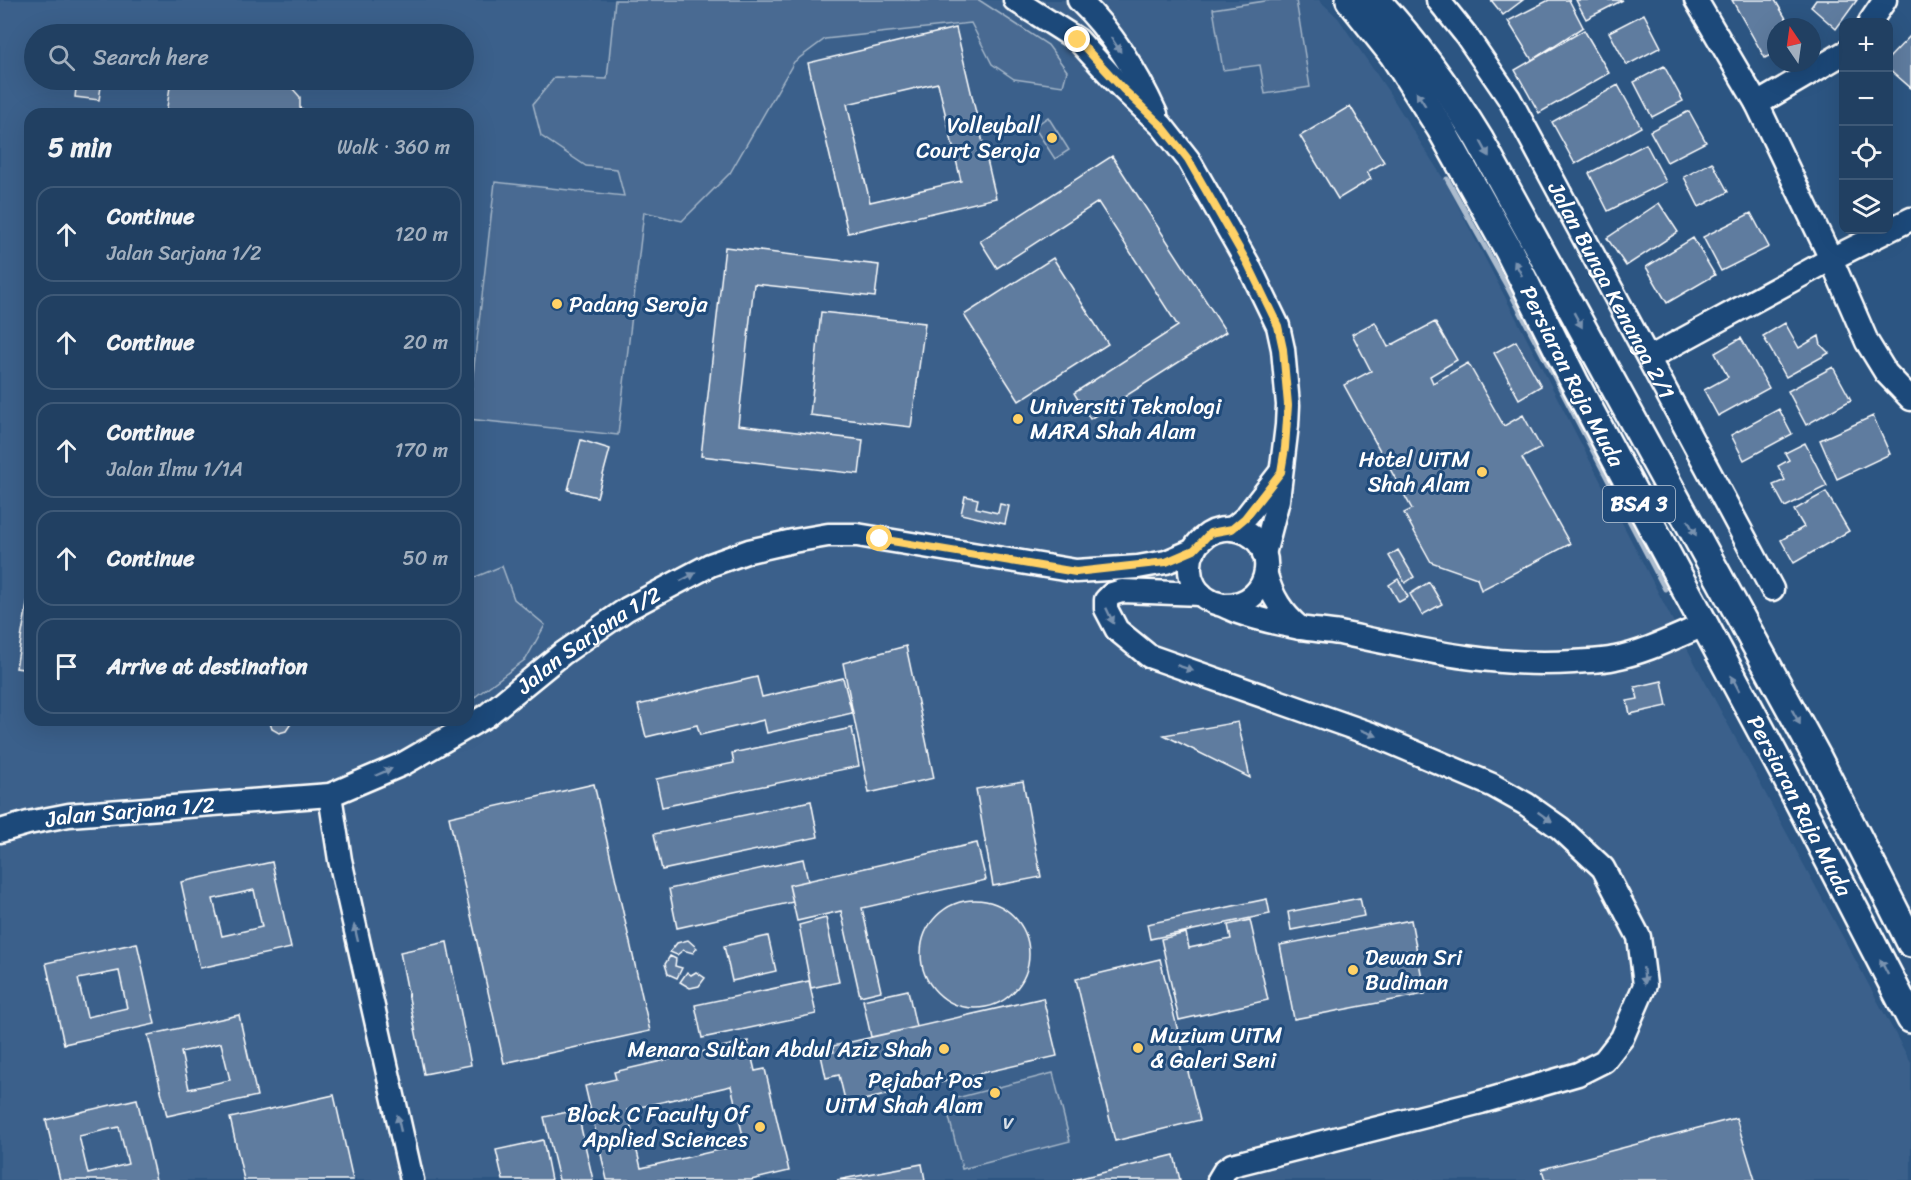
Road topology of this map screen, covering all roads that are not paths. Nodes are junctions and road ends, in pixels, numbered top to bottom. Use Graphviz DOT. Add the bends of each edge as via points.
graph roads {
  1 [pos="1015,0"];
  2 [pos="1079,0"];
  3 [pos="1350,0"];
  4 [pos="1377,0"];
  5 [pos="1438,0"];
  6 [pos="1696,0"];
  7 [pos="1886,0"];
  8 [pos="1873,18"];
  9 [pos="1839,56"];
  10 [pos="1757,104"];
  11 [pos="1162,126"];
  12 [pos="1911,219"];
  13 [pos="1831,259"];
  14 [pos="1649,358"];
  15 [pos="1911,399"];
  16 [pos="1281,472"];
  17 [pos="1232,529"];
  18 [pos="1194,550"];
  19 [pos="1265,564"];
  20 [pos="1772,589"];
  21 [pos="1201,594"];
  22 [pos="1222,605"];
  23 [pos="1704,625"];
  24 [pos="1300,628"];
  25 [pos="474,723"];
  26 [pos="469,726"];
  27 [pos="1817,757"];
  28 [pos="1785,775"];
  29 [pos="330,795"];
  30 [pos="0,831"];
  31 [pos="1911,943"];
  32 [pos="1911,1019"];
  33 [pos="412,1180"];
  34 [pos="1219,1180"];
  1 -- 11 [label="street" via="1078,40"];
  2 -- 11 [label="street, one-way" via="1099,19 1141,82"];
  23 -- 3 [label="main road, Persiaran Raja Muda / BSA 3, one-way" via="1448,141 1393,54"];
  4 -- 27 [label="main road, Persiaran Raja Muda / BSA 3, one-way" via="1421,54 1479,139"];
  5 -- 14 [label="street, Jalan Bunga Kenanga 2/1" via="1509,98"];
  6 -- 10 [label="street"];
  7 -- 8 [label="street"];
  9 -- 10 [label="street"];
  10 -- 13 [label="street"];
  11 -- 16 [label="street" via="1188,159 1248,264 1278,326 1288,405"];
  12 -- 13 [label="street"];
  13 -- 14 [label="street"];
  13 -- 15 [label="street" via="1867,342 1886,373"];
  14 -- 20 [label="street, Jalan Bunga Kenanga 2/1"];
  16 -- 17 [label="street"];
  16 -- 19 [label="street"];
  17 -- 18 [label="street" via="1210,533"];
  17 -- 19 [label="street" via="1255,540"];
  18 -- 21 [label="street" via="1190,573"];
  25 -- 18 [label="street, Jalan Sarjana 1/2, one-way" via="627,609 710,565 749,550 828,535 857,535 1076,572 1166,562"];
  19 -- 22 [label="street" via="1257,592 1250,599 1232,606"];
  19 -- 24 [label="street" via="1269,587 1282,610"];
  21 -- 22 [label="street"];
  21 -- 34 [label="street, one-way" via="1122,591 1106,600 1106,609 1117,630 1149,656 1374,735 1492,785 1526,804 1560,828 1603,868 1639,937 1645,985 1622,1038 1604,1061 1578,1074 1232,1165"];
  22 -- 24 [label="street"];
  23 -- 24 [label="street" via="1615,658 1546,663 1472,658"];
  28 -- 23 [label="main road, Persiaran Raja Muda / BSA 3, one-way"];
  29 -- 26 [label="street, Jalan Sarjana 1/2, one-way" via="403,764"];
  27 -- 28 [label="main road" via="1817,772 1808,784"];
  27 -- 31 [label="main road, Persiaran Raja Muda / BSA 3"];
  32 -- 28 [label="main road, Persiaran Raja Muda / BSA 3, one-way"];
  29 -- 30 [label="street, Jalan Sarjana 1/2" via="69,815"];
  33 -- 29 [label="street, one-way" via="340,860"];
}
